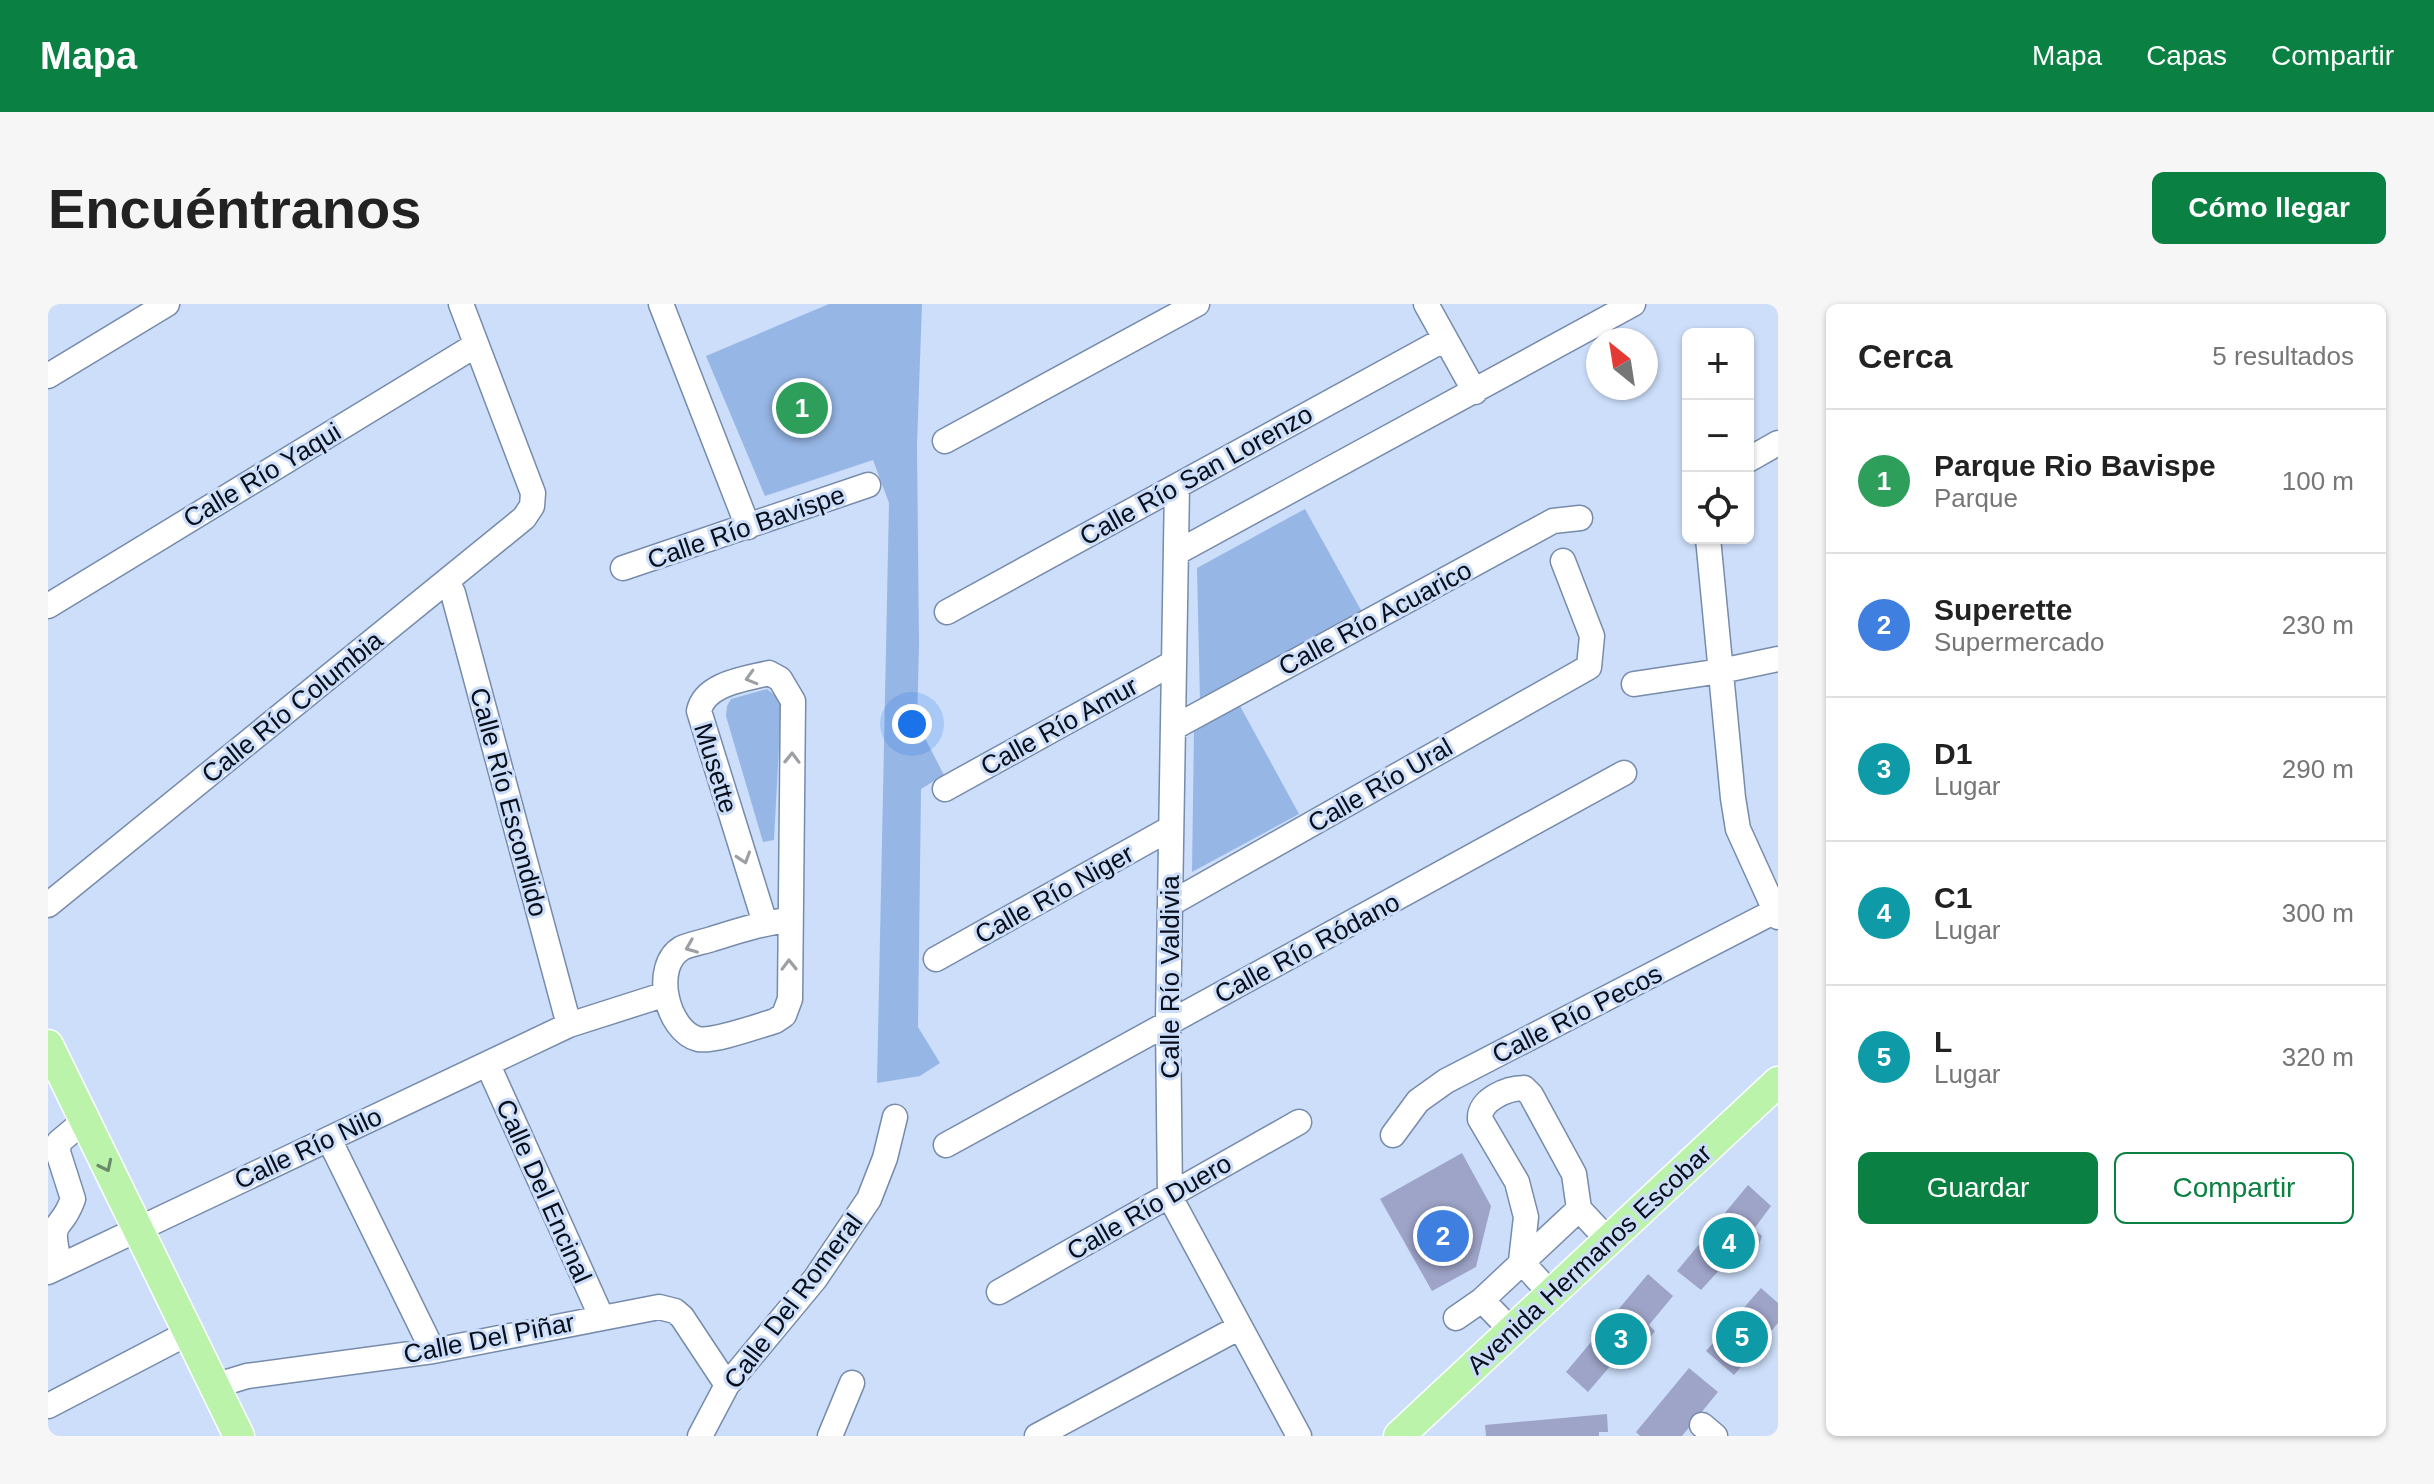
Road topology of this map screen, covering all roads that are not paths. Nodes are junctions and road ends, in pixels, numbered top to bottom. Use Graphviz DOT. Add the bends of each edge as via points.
graph roads {
  1 [pos="167,304"];
  2 [pos="461,304"];
  3 [pos="661,304"];
  4 [pos="1197,304"];
  5 [pos="1426,304"];
  6 [pos="1633,304"];
  7 [pos="1445,339"];
  8 [pos="476,345"];
  9 [pos="48,376"];
  10 [pos="1475,392"];
  11 [pos="945,441"];
  12 [pos="1778,443"];
  13 [pos="1754,457"];
  14 [pos="868,485"];
  15 [pos="1177,486"];
  16 [pos="1580,518"];
  17 [pos="748,527"];
  18 [pos="1709,544"];
  19 [pos="1176,553"];
  20 [pos="1563,561"];
  21 [pos="623,568"];
  22 [pos="447,581"];
  23 [pos="48,606"];
  24 [pos="947,612"];
  25 [pos="1778,659"];
  26 [pos="1173,663"];
  27 [pos="1721,671"];
  28 [pos="1634,684"];
  29 [pos="1173,728"];
  30 [pos="1624,773"];
  31 [pos="945,789"];
  32 [pos="1171,828"];
  33 [pos="1170,904"];
  34 [pos="48,905"];
  35 [pos="1776,914"];
  36 [pos="777,922"];
  37 [pos="936,959"];
  38 [pos="666,994"];
  39 [pos="1168,1023"];
  40 [pos="569,1025"];
  41 [pos="48,1045"];
  42 [pos="488,1065"];
  43 [pos="1778,1082"];
  44 [pos="895,1117"];
  45 [pos="84,1121"];
  46 [pos="1299,1122"];
  47 [pos="1393,1135"];
  48 [pos="329,1139"];
  49 [pos="946,1145"];
  50 [pos="1170,1197"];
  51 [pos="1579,1209"];
  52 [pos="136,1229"];
  53 [pos="1608,1240"];
  54 [pos="1521,1261"];
  55 [pos="54,1269"];
  56 [pos="999,1292"];
  57 [pos="1550,1293"];
  58 [pos="1482,1300"];
  59 [pos="601,1316"];
  60 [pos="1456,1318"];
  61 [pos="1240,1327"];
  62 [pos="1512,1331"];
  63 [pos="188,1333"];
  64 [pos="433,1351"];
  65 [pos="852,1383"];
  66 [pos="727,1385"];
  67 [pos="214,1386"];
  68 [pos="48,1406"];
  69 [pos="239,1436"];
  70 [pos="700,1436"];
  71 [pos="830,1436"];
  72 [pos="1037,1436"];
  73 [pos="1299,1436"];
  74 [pos="1399,1436"];
  1 -- 9 [label="street"];
  2 -- 8 [label="street"];
  3 -- 17 [label="street"];
  4 -- 11 [label="street"];
  5 -- 7 [label="street"];
  6 -- 10 [label="street"];
  7 -- 10 [label="street"];
  7 -- 15 [label="street, Calle Río San Lorenzo"];
  8 -- 22 [label="street, Calle Río Columbia" via="533,493 532,506"];
  8 -- 23 [label="street, Calle Río Yaqui"];
  10 -- 19 [label="street"];
  12 -- 13 [label="street"];
  14 -- 17 [label="street, Calle Río Bavispe"];
  15 -- 19 [label="street, Calle Río Valdivia"];
  15 -- 24 [label="street, Calle Río San Lorenzo"];
  16 -- 29 [label="street, Calle Río Acuarico" via="1553,521"];
  17 -- 21 [label="street, Calle Río Bavispe"];
  18 -- 27 [label="street"];
  19 -- 26 [label="street, Calle Río Valdivia"];
  20 -- 33 [label="street, Calle Río Ural" via="1592,636 1589,667"];
  22 -- 34 [label="street, Calle Río Columbia"];
  22 -- 40 [label="street, Calle Río Escondido"];
  25 -- 27 [label="street"];
  26 -- 29 [label="street, Calle Río Valdivia"];
  26 -- 31 [label="street, Calle Río Amur"];
  27 -- 28 [label="street"];
  27 -- 35 [label="street" via="1738,829"];
  29 -- 32 [label="street, Calle Río Valdivia"];
  30 -- 39 [label="street, Calle Río Ródano"];
  32 -- 33 [label="street, Calle Río Valdivia"];
  32 -- 37 [label="street, Calle Río Niger"];
  33 -- 39 [label="street, Calle Río Valdivia"];
  35 -- 47 [label="street, Calle Río Pecos" via="1446,1081 1418,1101"];
  36 -- 36 [label="street, Musette, one-way" via="793,701 769,673 719,687 700,703 699,711"];
  36 -- 38 [label="street, one-way" via="682,948 665,972"];
  38 -- 36 [label="street, Musette, one-way" via="686,1034 702,1040 775,1021 784,1015 790,999"];
  38 -- 40 [label="street"];
  39 -- 49 [label="street, Calle Río Ródano"];
  39 -- 50 [label="street, Calle Río Valdivia"];
  40 -- 42 [label="street, Calle Río Nilo"];
  41 -- 45 [label="main road"];
  42 -- 48 [label="street, Calle Río Nilo"];
  42 -- 59 [label="street, Calle Del Encinal"];
  43 -- 53 [label="main road, Avenida Hermanos Escobar"];
  44 -- 66 [label="street, Calle Del Romeral" via="869,1199 848,1234"];
  45 -- 52 [label="main road, one-way"];
  45 -- 55 [label="street" via="59,1142 73,1199 50,1231"];
  46 -- 50 [label="street, Calle Río Duero"];
  48 -- 52 [label="street, Calle Río Nilo"];
  48 -- 64 [label="street"];
  50 -- 56 [label="street, Calle Río Duero"];
  50 -- 61 [label="street, Calle Río Valdivia"];
  51 -- 53 [label="street"];
  51 -- 54 [label="street"];
  51 -- 54 [label="street" via="1574,1174 1531,1095 1524,1088 1511,1088 1484,1104 1480,1119 1517,1182 1526,1217"];
  52 -- 55 [label="street, Calle Río Nilo"];
  52 -- 63 [label="main road"];
  53 -- 57 [label="main road, Avenida Hermanos Escobar"];
  54 -- 57 [label="street"];
  54 -- 58 [label="street"];
  57 -- 62 [label="main road, Avenida Hermanos Escobar"];
  58 -- 60 [label="street"];
  58 -- 62 [label="street"];
  59 -- 64 [label="street, Calle Del Piñar"];
  59 -- 66 [label="street, Calle Del Piñar" via="659,1307 675,1311"];
  61 -- 72 [label="street"];
  61 -- 73 [label="street, Calle Río Valdivia"];
  62 -- 74 [label="main road, Avenida Hermanos Escobar"];
  63 -- 67 [label="main road"];
  63 -- 68 [label="street"];
  64 -- 67 [label="street, Calle Del Piñar" via="247,1376"];
  65 -- 71 [label="street"];
  66 -- 70 [label="street, Calle Del Romeral"];
  67 -- 69 [label="main road"];
}
